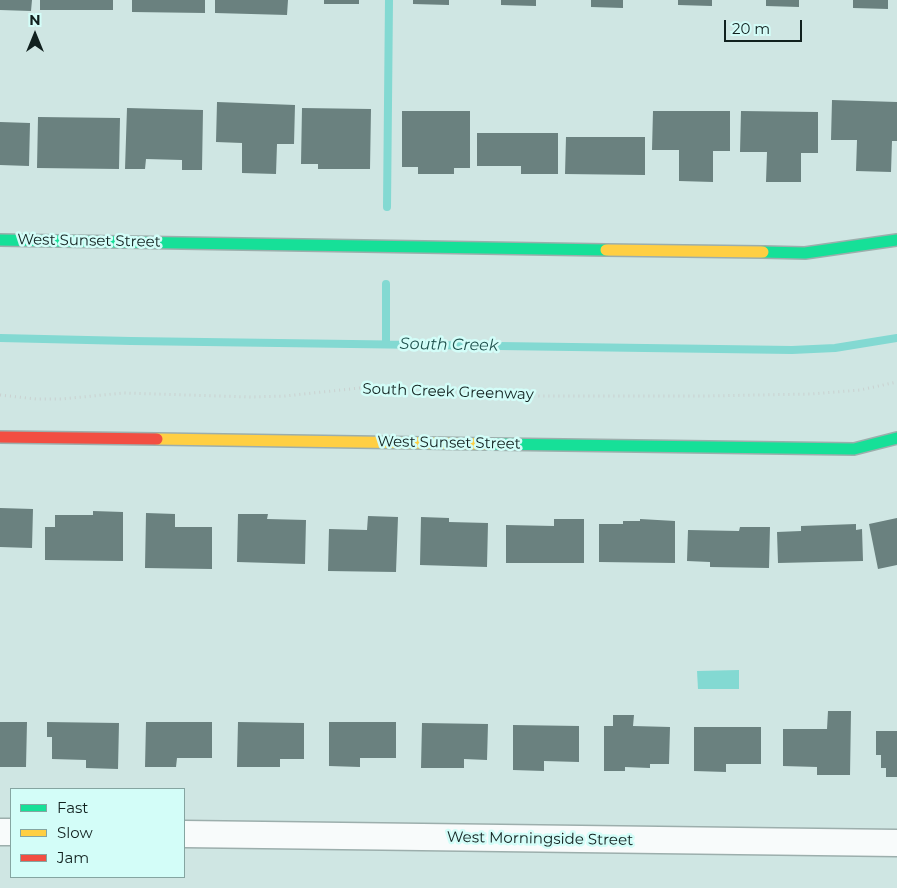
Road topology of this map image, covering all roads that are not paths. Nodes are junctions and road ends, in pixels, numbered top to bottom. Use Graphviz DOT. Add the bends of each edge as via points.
graph roads {
  1 [pos="897,229"];
  2 [pos="0,240"];
  3 [pos="897,240"];
  4 [pos="804,253"];
  5 [pos="0,437"];
  6 [pos="897,438"];
  7 [pos="185,834"];
  8 [pos="897,843"];
  1 -- 4 [label="main road"];
  2 -- 4 [label="main road, West Sunset Street"];
  3 -- 4 [label="main road, West Sunset Street"];
  5 -- 6 [label="main road, West Sunset Street" via="854,449"];
  7 -- 8 [label="street, West Morningside Street"];
}
